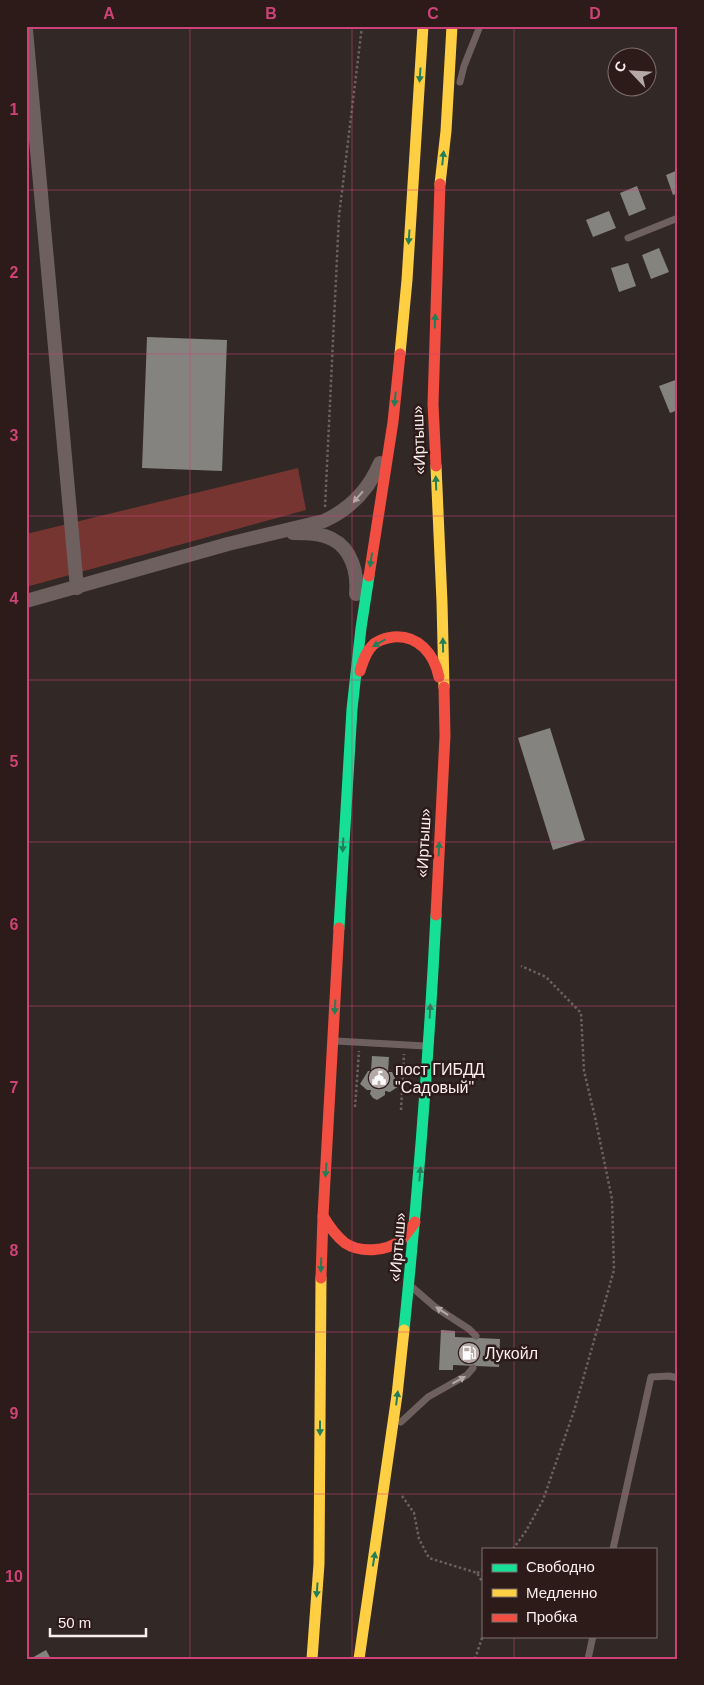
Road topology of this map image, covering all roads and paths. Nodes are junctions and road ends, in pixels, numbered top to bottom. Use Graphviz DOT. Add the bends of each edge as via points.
graph roads {
  1 [pos="362,26"];
  2 [pos="423,26"];
  3 [pos="452,26"];
  4 [pos="480,26"];
  5 [pos="26,30"];
  6 [pos="446,130"];
  7 [pos="678,218"];
  8 [pos="628,238"];
  9 [pos="393,422"];
  10 [pos="324,521"];
  11 [pos="272,534"];
  12 [pos="77,588"];
  13 [pos="26,601"];
  14 [pos="352,709"];
  15 [pos="444,712"];
  16 [pos="344,824"];
  17 [pos="521,966"];
  18 [pos="333,1041"];
  19 [pos="360,1042"];
  20 [pos="404,1045"];
  21 [pos="429,1046"];
  22 [pos="356,1107"];
  23 [pos="401,1110"];
  24 [pos="323,1216"];
  25 [pos="416,1222"];
  26 [pos="409,1285"];
  27 [pos="476,1336"];
  28 [pos="473,1368"];
  29 [pos="678,1378"];
  30 [pos="393,1430"];
  31 [pos="385,1485"];
  32 [pos="514,1548"];
  33 [pos="613,1548"];
  34 [pos="482,1571"];
  35 [pos="478,1573"];
  36 [pos="482,1581"];
  37 [pos="482,1638"];
  38 [pos="593,1638"];
  39 [pos="312,1659"];
  40 [pos="359,1659"];
  41 [pos="475,1659"];
  42 [pos="588,1659"];
  1 -- 10 [label="path" via="339,216"];
  2 -- 9 [label="highway, «Иртыш», one-way" via="407,280"];
  3 -- 6 [label="highway, «Иртыш»"];
  4 -- 6 [label="lane" via="464,66"];
  5 -- 12 [label="street"];
  15 -- 6 [label="highway, «Иртыш», one-way" via="432,404 439,198"];
  7 -- 8 [label="lane"];
  9 -- 10 [label="street, one-way" via="385,453 367,486 354,502"];
  9 -- 14 [label="highway, «Иртыш», one-way" via="361,628"];
  10 -- 11 [label="street"];
  11 -- 12 [label="street"];
  11 -- 16 [label="street" via="320,535 332,539 343,546 357,577 341,720"];
  12 -- 13 [label="street"];
  15 -- 14 [label="highway, one-way" via="437,668 431,654 421,643 397,637 374,644 367,654 360,670"];
  14 -- 16 [label="highway, «Иртыш»"];
  21 -- 15 [label="highway, «Иртыш», one-way"];
  16 -- 18 [label="highway, «Иртыш», one-way"];
  17 -- 32 [label="path" via="546,977 581,1013 584,1071 612,1199 614,1270 574,1411 543,1500"];
  18 -- 19 [label="lane"];
  18 -- 24 [label="highway, «Иртыш», one-way"];
  19 -- 20 [label="lane"];
  19 -- 22 [label="path"];
  20 -- 21 [label="lane"];
  20 -- 23 [label="path"];
  25 -- 21 [label="highway, «Иртыш», one-way"];
  24 -- 25 [label="highway" via="345,1243 358,1249 372,1250 400,1241"];
  24 -- 39 [label="highway, «Иртыш», one-way" via="319,1564"];
  25 -- 26 [label="highway, «Иртыш»"];
  27 -- 26 [label="lane, one-way"];
  30 -- 26 [label="highway, «Иртыш», one-way"];
  30 -- 28 [label="lane, one-way" via="428,1396 467,1375"];
  29 -- 33 [label="lane" via="651,1377"];
  30 -- 31 [label="highway, «Иртыш»"];
  31 -- 35 [label="path" via="399,1493 414,1513 418,1539 429,1558"];
  40 -- 31 [label="highway, «Иртыш», one-way"];
  34 -- 35 [label="path"];
  35 -- 36 [label="path"];
  37 -- 41 [label="path"];
  38 -- 42 [label="lane"];
}
